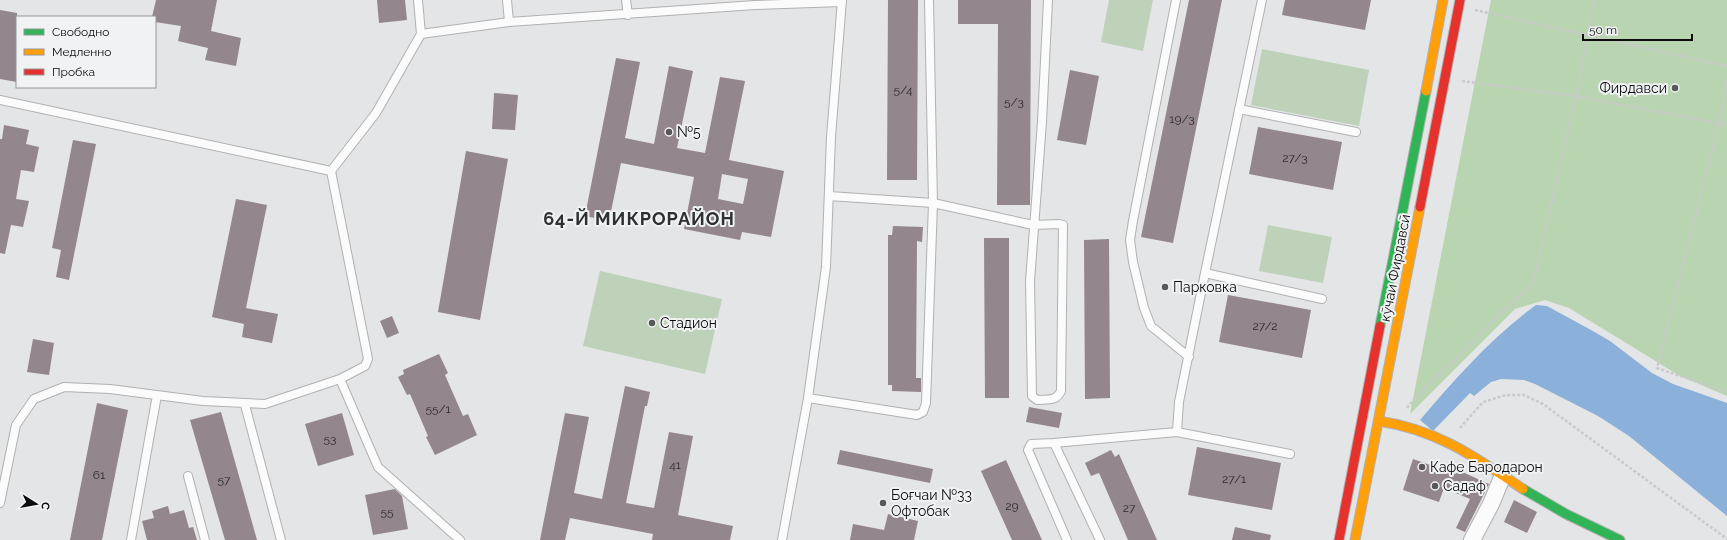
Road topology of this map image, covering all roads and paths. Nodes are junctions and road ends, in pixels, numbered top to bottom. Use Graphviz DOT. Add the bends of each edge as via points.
graph roads {
  1 [pos="418,0"];
  2 [pos="507,0"];
  3 [pos="626,0"];
  4 [pos="929,0"];
  5 [pos="1048,0"];
  6 [pos="1176,0"];
  7 [pos="1262,0"];
  8 [pos="1443,0"];
  9 [pos="1594,0"];
  10 [pos="842,1"];
  11 [pos="754,3"];
  12 [pos="1459,3"];
  13 [pos="628,15"];
  14 [pos="509,22"];
  15 [pos="421,34"];
  16 [pos="1587,36"];
  17 [pos="1727,66"];
  18 [pos="1445,79"];
  19 [pos="1727,82"];
  20 [pos="1576,96"];
  21 [pos="0,100"];
  22 [pos="1239,109"];
  23 [pos="1719,123"];
  24 [pos="1727,125"];
  25 [pos="1356,132"];
  26 [pos="331,171"];
  27 [pos="829,196"];
  28 [pos="933,203"];
  29 [pos="1033,225"];
  30 [pos="1205,273"];
  31 [pos="1322,299"];
  32 [pos="1189,357"];
  33 [pos="340,380"];
  34 [pos="1727,392"];
  35 [pos="157,395"];
  36 [pos="808,398"];
  37 [pos="245,406"];
  38 [pos="1379,421"];
  39 [pos="1396,422"];
  40 [pos="1177,432"];
  41 [pos="1054,442"];
  42 [pos="1451,442"];
  43 [pos="1290,454"];
  44 [pos="1504,475"];
  45 [pos="188,476"];
  46 [pos="0,503"];
  47 [pos="1727,538"];
  48 [pos="131,540"];
  49 [pos="205,540"];
  50 [pos="281,540"];
  51 [pos="460,540"];
  52 [pos="782,540"];
  53 [pos="1067,540"];
  54 [pos="1100,540"];
  55 [pos="1338,540"];
  56 [pos="1355,540"];
  57 [pos="1472,540"];
  58 [pos="1620,540"];
  1 -- 15 [label="lane"];
  2 -- 14 [label="lane"];
  3 -- 13 [label="lane"];
  4 -- 28 [label="lane"];
  5 -- 29 [label="lane" via="1042,122"];
  6 -- 32 [label="lane" via="1130,240 1140,293 1150,326"];
  7 -- 22 [label="lane"];
  8 -- 55 [label="street, кӯчаи Фирдавсӣ"];
  9 -- 16 [label="path"];
  10 -- 11 [label="lane"];
  10 -- 27 [label="lane"];
  11 -- 13 [label="lane"];
  12 -- 16 [label="path"];
  12 -- 18 [label="street, кӯчаи Фирдавсӣ"];
  13 -- 14 [label="lane"];
  14 -- 15 [label="lane"];
  15 -- 26 [label="lane" via="376,113"];
  16 -- 17 [label="path"];
  16 -- 20 [label="path"];
  18 -- 20 [label="path"];
  18 -- 38 [label="street, кӯчаи Фирдавсӣ"];
  19 -- 23 [label="path"];
  20 -- 23 [label="path"];
  20 -- 39 [label="path" via="1533,284 1420,392"];
  21 -- 26 [label="lane"];
  22 -- 25 [label="lane"];
  22 -- 30 [label="lane"];
  23 -- 24 [label="path"];
  23 -- 34 [label="path" via="1657,368"];
  26 -- 33 [label="lane" via="368,358 365,366"];
  27 -- 28 [label="lane"];
  27 -- 36 [label="lane" via="826,267"];
  28 -- 29 [label="lane"];
  28 -- 36 [label="lane" via="926,403 923,412 917,415"];
  29 -- 29 [label="lane" via="1030,281 1032,396 1037,400 1055,399 1061,391 1064,228 1059,224"];
  30 -- 31 [label="lane"];
  30 -- 32 [label="lane"];
  32 -- 40 [label="lane" via="1179,402"];
  33 -- 35 [label="lane" via="265,404 203,401"];
  33 -- 51 [label="lane" via="378,467"];
  35 -- 46 [label="lane" via="64,387 34,400 16,425"];
  35 -- 48 [label="lane"];
  36 -- 52 [label="lane"];
  37 -- 50 [label="lane"];
  38 -- 39 [label="street"];
  38 -- 56 [label="street, кӯчаи Фирдавсӣ"];
  39 -- 42 [label="street"];
  40 -- 41 [label="lane"];
  40 -- 43 [label="lane"];
  41 -- 53 [label="lane" via="1031,444 1028,450"];
  41 -- 54 [label="lane"];
  42 -- 44 [label="street"];
  42 -- 47 [label="path" via="1483,402 1506,395 1524,395 1543,404"];
  44 -- 57 [label="street"];
  44 -- 58 [label="street" via="1549,505"];
  45 -- 49 [label="lane"];
}
